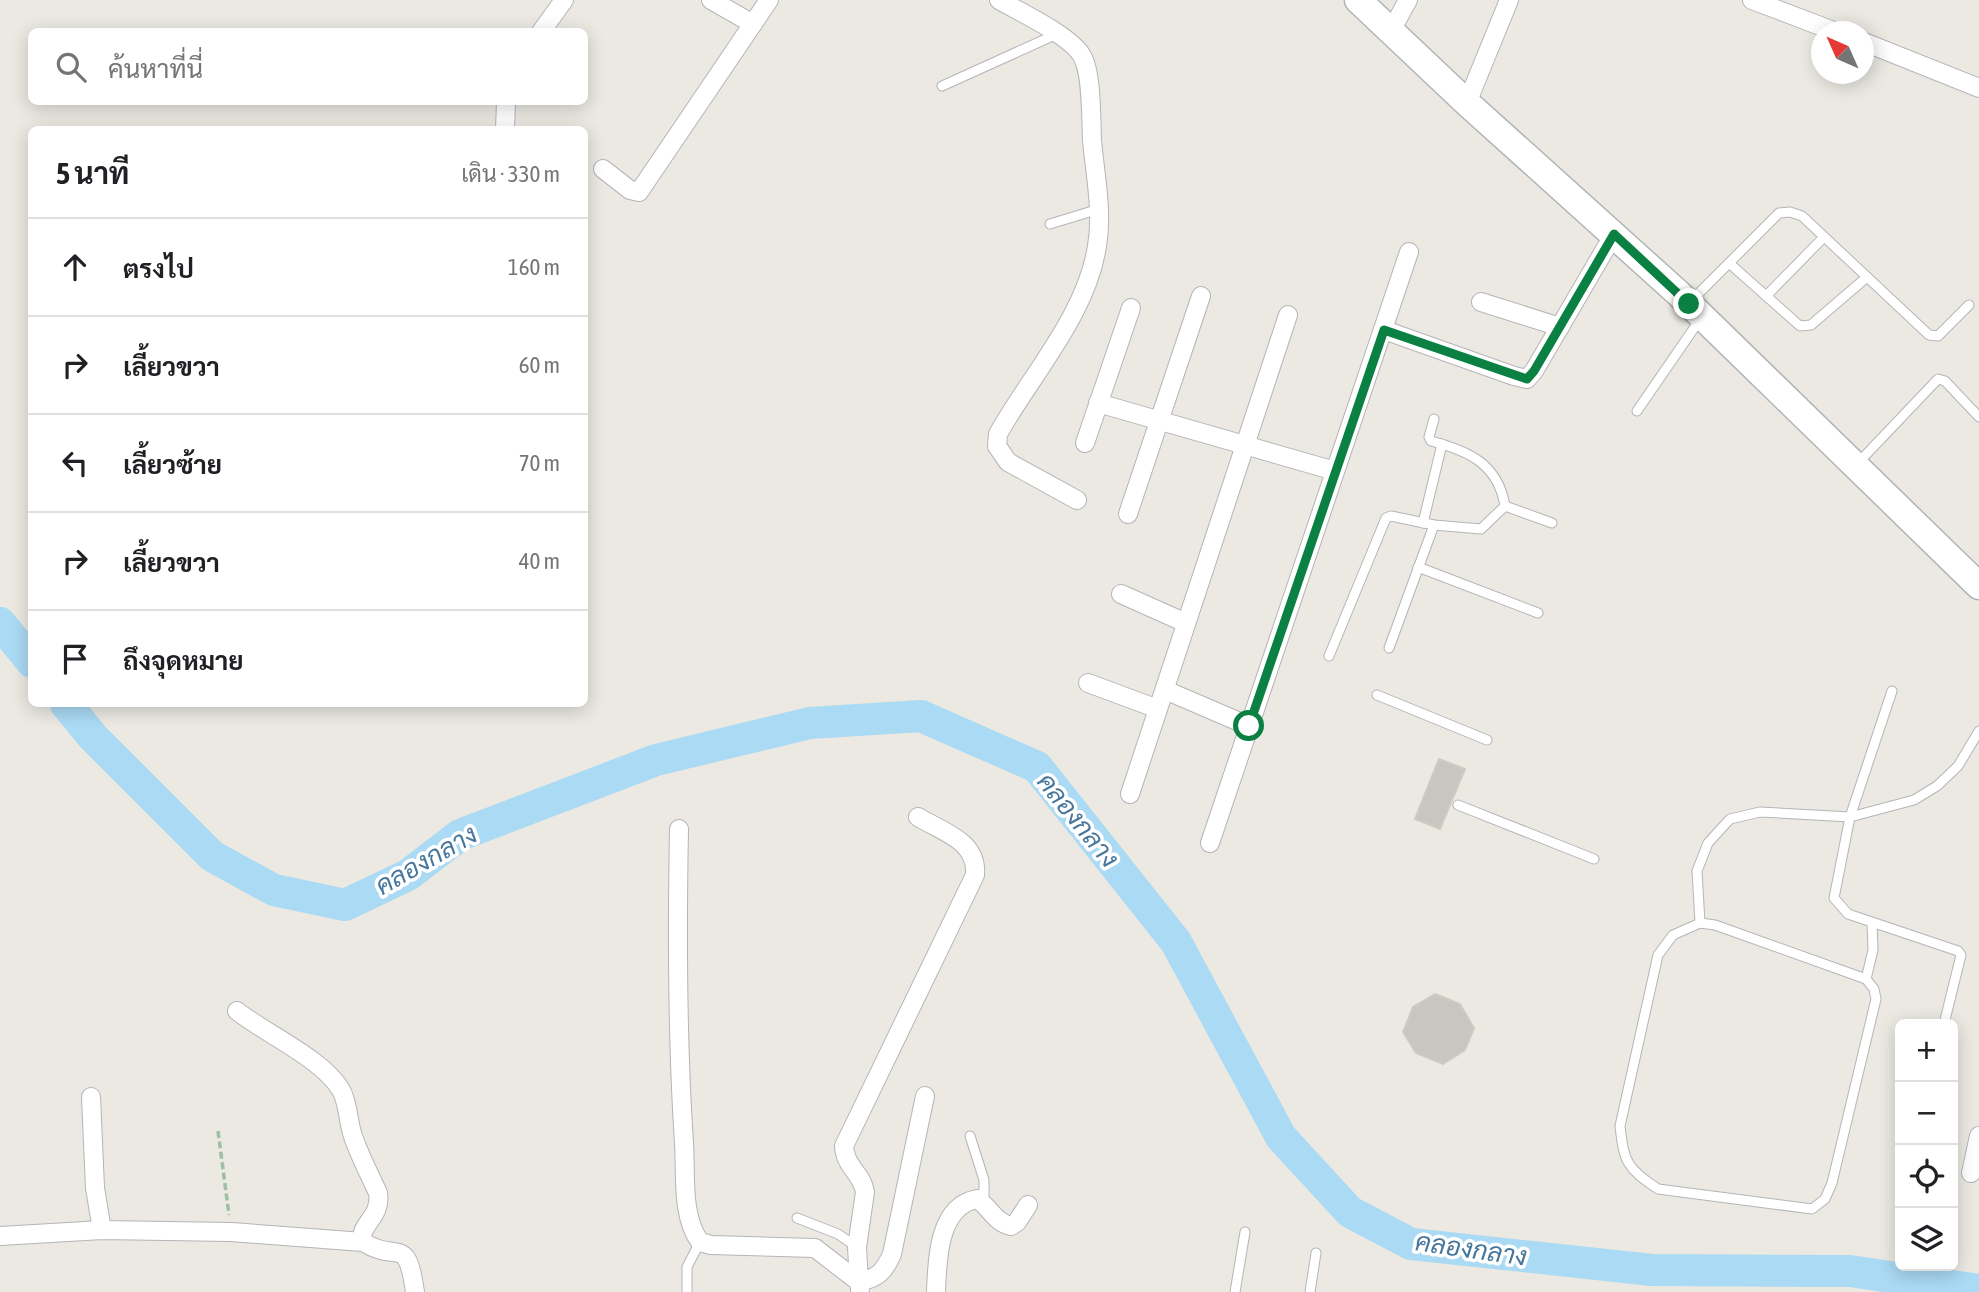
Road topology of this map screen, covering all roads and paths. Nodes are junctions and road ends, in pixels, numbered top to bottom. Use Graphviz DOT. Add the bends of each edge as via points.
graph roads {
  1 [pos="564,0"];
  2 [pos="711,0"];
  3 [pos="769,0"];
  4 [pos="999,0"];
  5 [pos="1358,0"];
  6 [pos="1408,0"];
  7 [pos="1509,0"];
  8 [pos="1752,0"];
  9 [pos="1811,22"];
  10 [pos="753,24"];
  11 [pos="544,28"];
  12 [pos="1391,31"];
  13 [pos="1057,34"];
  14 [pos="1874,46"];
  15 [pos="942,86"];
  16 [pos="1979,88"];
  17 [pos="1467,103"];
  18 [pos="506,105"];
  19 [pos="505,126"];
  20 [pos="603,169"];
  21 [pos="1099,209"];
  22 [pos="1050,225"];
  23 [pos="1614,234"];
  24 [pos="1824,237"];
  25 [pos="1409,252"];
  26 [pos="1729,263"];
  27 [pos="1867,277"];
  28 [pos="1201,296"];
  29 [pos="1766,296"];
  30 [pos="1481,302"];
  31 [pos="1969,305"];
  32 [pos="1131,308"];
  33 [pos="1695,310"];
  34 [pos="1288,315"];
  35 [pos="1560,327"];
  36 [pos="1384,330"];
  37 [pos="1098,403"];
  38 [pos="1637,411"];
  39 [pos="1979,417"];
  40 [pos="1434,419"];
  41 [pos="1159,421"];
  42 [pos="1085,443"];
  43 [pos="1443,444"];
  44 [pos="1244,446"];
  45 [pos="1856,465"];
  46 [pos="1335,471"];
  47 [pos="1077,500"];
  48 [pos="1504,506"];
  49 [pos="1128,514"];
  50 [pos="1423,523"];
  51 [pos="1552,523"];
  52 [pos="1434,525"];
  53 [pos="1419,567"];
  54 [pos="1979,586"];
  55 [pos="1121,594"];
  56 [pos="1538,612"];
  57 [pos="1186,623"];
  58 [pos="1389,648"];
  59 [pos="1329,656"];
  60 [pos="1088,683"];
  61 [pos="1165,690"];
  62 [pos="1892,691"];
  63 [pos="1377,695"];
  64 [pos="1158,709"];
  65 [pos="1249,726"];
  66 [pos="1979,731"];
  67 [pos="1487,740"];
  68 [pos="1130,794"];
  69 [pos="1458,805"];
  70 [pos="918,817"];
  71 [pos="1850,817"];
  72 [pos="680,829"];
  73 [pos="1210,843"];
  74 [pos="1594,859"];
  75 [pos="1700,923"];
  76 [pos="1872,923"];
  77 [pos="1866,979"];
  78 [pos="237,1011"];
  79 [pos="1945,1019"];
  80 [pos="925,1096"];
  81 [pos="91,1097"];
  82 [pos="218,1131"];
  83 [pos="970,1136"];
  84 [pos="1979,1136"];
  85 [pos="1971,1173"];
  86 [pos="984,1204"];
  87 [pos="1028,1205"];
  88 [pos="797,1218"];
  89 [pos="102,1230"];
  90 [pos="231,1232"];
  91 [pos="1245,1232"];
  92 [pos="0,1236"];
  93 [pos="363,1241"];
  94 [pos="700,1242"];
  95 [pos="858,1247"];
  96 [pos="1315,1253"];
  97 [pos="860,1287"];
  98 [pos="415,1292"];
  99 [pos="687,1292"];
  100 [pos="936,1292"];
  101 [pos="1235,1292"];
  102 [pos="1310,1292"];
  1 -- 11 [label="street"];
  2 -- 10 [label="street"];
  3 -- 10 [label="street"];
  4 -- 13 [label="street"];
  5 -- 12 [label="main road"];
  6 -- 12 [label="street"];
  7 -- 17 [label="street"];
  8 -- 9 [label="street"];
  10 -- 20 [label="street" via="639,191 630,190"];
  12 -- 17 [label="main road"];
  13 -- 15 [label="lane"];
  13 -- 21 [label="street" via="1084,57"];
  14 -- 16 [label="street"];
  17 -- 23 [label="main road"];
  18 -- 19 [label="street"];
  21 -- 22 [label="lane"];
  21 -- 47 [label="street" via="1093,269 1056,342 1013,406 998,434 997,446 1008,462"];
  23 -- 33 [label="main road"];
  23 -- 35 [label="street"];
  24 -- 26 [label="lane" via="1802,216 1779,213"];
  24 -- 27 [label="lane"];
  24 -- 29 [label="lane"];
  25 -- 36 [label="street"];
  26 -- 29 [label="lane"];
  26 -- 33 [label="lane"];
  27 -- 29 [label="lane" via="1805,327"];
  27 -- 31 [label="lane" via="1933,337"];
  28 -- 41 [label="street"];
  30 -- 35 [label="street"];
  32 -- 37 [label="street"];
  33 -- 38 [label="lane"];
  33 -- 45 [label="main road"];
  34 -- 44 [label="street"];
  35 -- 36 [label="street" via="1527,379"];
  36 -- 46 [label="street"];
  37 -- 41 [label="street"];
  37 -- 42 [label="street"];
  39 -- 45 [label="lane" via="1938,379"];
  40 -- 43 [label="lane" via="1429,437"];
  41 -- 44 [label="street"];
  41 -- 49 [label="street"];
  43 -- 48 [label="lane" via="1480,461 1502,490"];
  43 -- 50 [label="lane"];
  44 -- 46 [label="street"];
  44 -- 57 [label="street"];
  45 -- 54 [label="main road"];
  46 -- 65 [label="street"];
  48 -- 51 [label="lane"];
  48 -- 52 [label="lane" via="1481,528"];
  50 -- 52 [label="lane"];
  50 -- 59 [label="lane" via="1391,516 1384,521"];
  52 -- 53 [label="lane"];
  53 -- 56 [label="lane"];
  53 -- 58 [label="lane"];
  55 -- 57 [label="street"];
  57 -- 61 [label="street"];
  60 -- 64 [label="street"];
  61 -- 64 [label="street"];
  61 -- 65 [label="street"];
  62 -- 71 [label="lane"];
  63 -- 67 [label="lane"];
  64 -- 68 [label="street"];
  65 -- 73 [label="street"];
  66 -- 71 [label="lane" via="1958,766 1937,786 1914,800"];
  69 -- 74 [label="lane"];
  70 -- 95 [label="street" via="970,849 975,875 844,1146 845,1158 863,1183"];
  71 -- 75 [label="lane" via="1760,812 1730,819 1708,843 1697,871"];
  71 -- 76 [label="lane" via="1834,898 1847,914"];
  72 -- 94 [label="street" via="680,1077 689,1219"];
  75 -- 77 [label="lane"];
  75 -- 77 [label="lane" via="1673,936 1658,955 1620,1126 1623,1155 1637,1175 1658,1189 1812,1209 1825,1199 1877,999"];
  76 -- 77 [label="lane"];
  76 -- 79 [label="lane" via="1958,951 1961,955"];
  78 -- 93 [label="street" via="292,1046 341,1089 352,1135 378,1193 376,1213 361,1235"];
  80 -- 97 [label="street" via="892,1254 886,1269"];
  81 -- 89 [label="street" via="95,1188"];
  82 -- 90 [label="path"];
  83 -- 86 [label="lane" via="984,1180"];
  84 -- 85 [label="street"];
  86 -- 87 [label="street" via="994,1218 1011,1226"];
  86 -- 100 [label="street" via="977,1199 969,1201 950,1218 937,1259"];
  88 -- 95 [label="lane"];
  89 -- 90 [label="street"];
  89 -- 92 [label="street"];
  90 -- 93 [label="street"];
  91 -- 101 [label="lane"];
  93 -- 98 [label="street" via="406,1257"];
  94 -- 97 [label="street" via="816,1248"];
  94 -- 99 [label="lane" via="687,1267"];
  95 -- 97 [label="street"];
  96 -- 102 [label="lane"];
}
